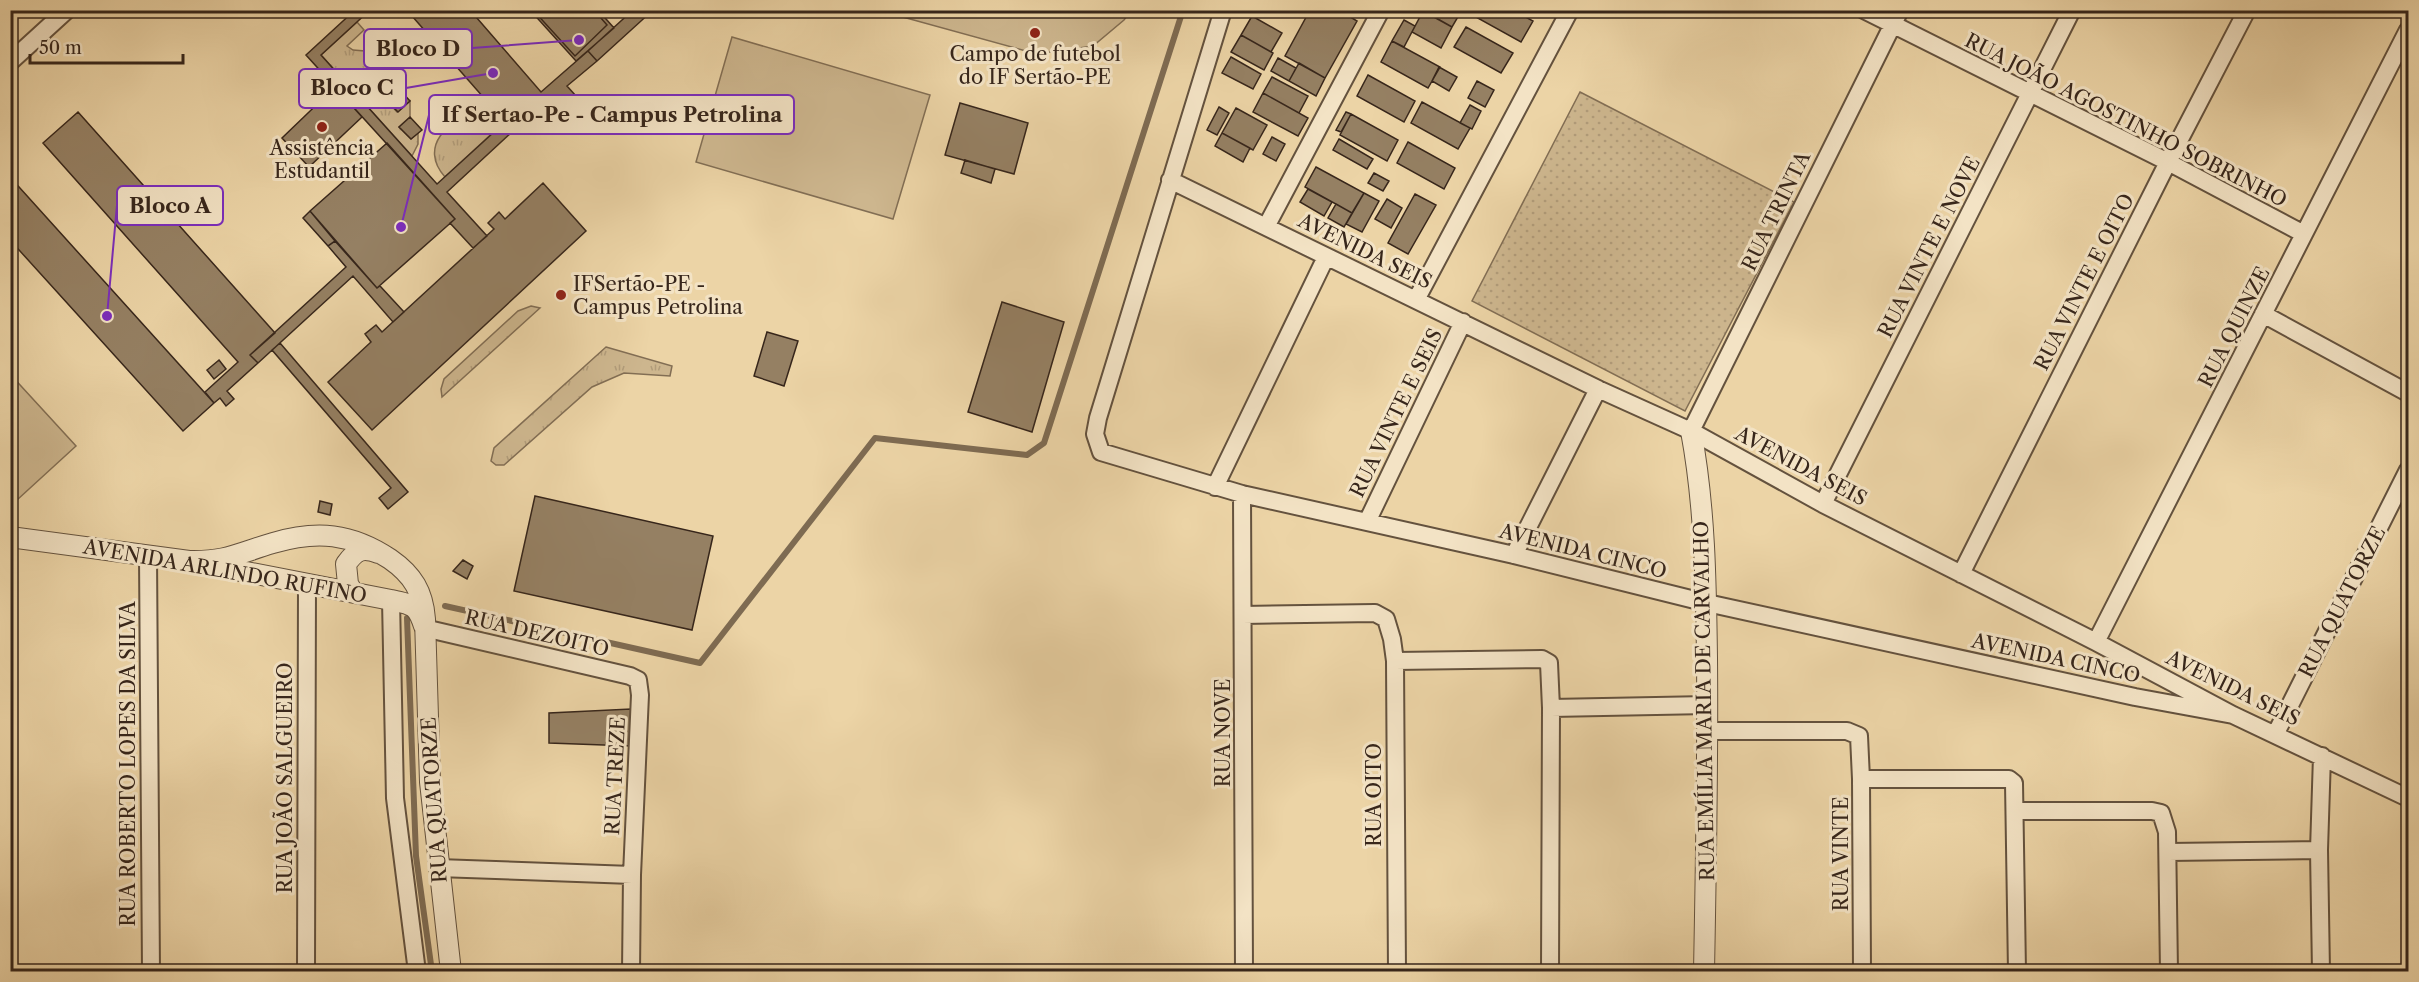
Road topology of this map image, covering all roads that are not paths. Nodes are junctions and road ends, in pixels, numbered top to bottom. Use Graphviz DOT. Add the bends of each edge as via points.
graph roads {
  1 [pos="1223,10"];
  2 [pos="1380,10"];
  3 [pos="1570,10"];
  4 [pos="1864,10"];
  5 [pos="2072,10"];
  6 [pos="2247,10"];
  7 [pos="61,13"];
  8 [pos="1896,18"];
  9 [pos="2409,30"];
  10 [pos="10,62"];
  11 [pos="2029,93"];
  12 [pos="2168,162"];
  13 [pos="1170,180"];
  14 [pos="1267,225"];
  15 [pos="2304,234"];
  16 [pos="1326,257"];
  17 [pos="1416,300"];
  18 [pos="2263,314"];
  19 [pos="1463,322"];
  20 [pos="1598,389"];
  21 [pos="2409,393"];
  22 [pos="1690,431"];
  23 [pos="2409,470"];
  24 [pos="1215,486"];
  25 [pos="1242,494"];
  26 [pos="1823,504"];
  27 [pos="1367,522"];
  28 [pos="10,537"];
  29 [pos="381,554"];
  30 [pos="1514,555"];
  31 [pos="148,556"];
  32 [pos="189,561"];
  33 [pos="1961,574"];
  34 [pos="307,584"];
  35 [pos="353,592"];
  36 [pos="391,600"];
  37 [pos="1707,603"];
  38 [pos="1243,615"];
  39 [pos="424,628"];
  40 [pos="2096,642"];
  41 [pos="1395,661"];
  42 [pos="638,680"];
  43 [pos="1708,705"];
  44 [pos="1551,708"];
  45 [pos="2234,715"];
  46 [pos="1708,730"];
  47 [pos="2276,733"];
  48 [pos="2322,756"];
  49 [pos="1861,779"];
  50 [pos="2404,796"];
  51 [pos="2016,811"];
  52 [pos="2409,812"];
  53 [pos="2319,850"];
  54 [pos="2168,852"];
  55 [pos="438,868"];
  56 [pos="632,874"];
  57 [pos="151,972"];
  58 [pos="306,972"];
  59 [pos="417,972"];
  60 [pos="452,972"];
  61 [pos="631,972"];
  62 [pos="1244,972"];
  63 [pos="1397,972"];
  64 [pos="1550,972"];
  65 [pos="1704,972"];
  66 [pos="1862,972"];
  67 [pos="2017,972"];
  68 [pos="2169,972"];
  69 [pos="2320,972"];
  1 -- 13 [label="street"];
  2 -- 14 [label="street"];
  3 -- 17 [label="street"];
  4 -- 8 [label="street, RUA JOÃO AGOSTINHO SOBRINHO"];
  5 -- 11 [label="street, RUA VINTE E NOVE"];
  6 -- 12 [label="street, RUA VINTE E OITO"];
  7 -- 10 [label="street"];
  8 -- 11 [label="street, RUA JOÃO AGOSTINHO SOBRINHO"];
  8 -- 22 [label="street, RUA TRINTA"];
  9 -- 15 [label="street, RUA QUINZE"];
  11 -- 12 [label="street, RUA JOÃO AGOSTINHO SOBRINHO"];
  11 -- 26 [label="street, RUA VINTE E NOVE"];
  12 -- 15 [label="street, RUA JOÃO AGOSTINHO SOBRINHO"];
  12 -- 33 [label="street, RUA VINTE E OITO"];
  13 -- 14 [label="street, AVENIDA SEIS"];
  13 -- 24 [label="street, AVENIDA CINCO" via="1095,434 1101,452"];
  14 -- 16 [label="street, AVENIDA SEIS"];
  15 -- 18 [label="street, RUA QUINZE"];
  16 -- 17 [label="street, AVENIDA SEIS"];
  16 -- 24 [label="street"];
  17 -- 19 [label="street, AVENIDA SEIS"];
  18 -- 21 [label="street"];
  18 -- 40 [label="street, RUA QUINZE"];
  19 -- 20 [label="street, AVENIDA SEIS"];
  19 -- 27 [label="street, RUA VINTE E SEIS"];
  20 -- 22 [label="street, AVENIDA SEIS"];
  20 -- 30 [label="street"];
  22 -- 26 [label="street, AVENIDA SEIS"];
  22 -- 37 [label="street, RUA EMÍLIA MARIA DE CARVALHO" via="1698,473"];
  23 -- 47 [label="street, RUA QUATORZE"];
  24 -- 25 [label="street, AVENIDA CINCO"];
  25 -- 27 [label="street, AVENIDA CINCO"];
  25 -- 38 [label="street, RUA NOVE"];
  26 -- 33 [label="street, AVENIDA SEIS"];
  27 -- 30 [label="street, AVENIDA CINCO"];
  28 -- 31 [label="street, AVENIDA ARLINDO RUFINO"];
  29 -- 32 [label="street, RUA QUATORZE" via="353,539 295,537 222,560"];
  29 -- 35 [label="street" via="365,548 352,555 346,573"];
  29 -- 39 [label="street, RUA QUATORZE" via="418,586 424,603"];
  30 -- 37 [label="street, AVENIDA CINCO"];
  31 -- 32 [label="street, AVENIDA ARLINDO RUFINO"];
  31 -- 57 [label="street, RUA ROBERTO LOPES DA SILVA"];
  32 -- 34 [label="street, AVENIDA ARLINDO RUFINO"];
  33 -- 40 [label="street, AVENIDA SEIS"];
  34 -- 35 [label="street, AVENIDA ARLINDO RUFINO"];
  34 -- 58 [label="street, RUA JOÃO SALGUEIRO"];
  35 -- 36 [label="street, AVENIDA ARLINDO RUFINO"];
  36 -- 39 [label="street, AVENIDA ARLINDO RUFINO" via="417,609"];
  36 -- 59 [label="street" via="394,798"];
  37 -- 43 [label="street, RUA EMÍLIA MARIA DE CARVALHO"];
  37 -- 45 [label="street, AVENIDA CINCO"];
  38 -- 41 [label="street, RUA OITO" via="1375,613 1386,619"];
  38 -- 62 [label="street, RUA NOVE"];
  39 -- 42 [label="street, RUA DEZOITO"];
  39 -- 55 [label="street, RUA QUATORZE"];
  40 -- 45 [label="street, AVENIDA SEIS"];
  41 -- 44 [label="street" via="1542,659 1549,663"];
  41 -- 63 [label="street, RUA OITO"];
  42 -- 56 [label="street, RUA TREZE"];
  43 -- 44 [label="street"];
  43 -- 46 [label="street, RUA EMÍLIA MARIA DE CARVALHO"];
  44 -- 64 [label="street"];
  45 -- 47 [label="street, AVENIDA SEIS"];
  46 -- 49 [label="street, RUA VINTE" via="1847,731 1859,736"];
  46 -- 65 [label="street, RUA EMÍLIA MARIA DE CARVALHO"];
  47 -- 48 [label="street, AVENIDA SEIS"];
  48 -- 50 [label="street, AVENIDA SEIS"];
  48 -- 53 [label="street"];
  49 -- 51 [label="street" via="2009,779 2014,783"];
  49 -- 66 [label="street, RUA VINTE"];
  50 -- 52 [label="street"];
  51 -- 54 [label="street" via="2152,811 2163,815"];
  51 -- 67 [label="street"];
  53 -- 54 [label="street"];
  53 -- 69 [label="street"];
  54 -- 68 [label="street"];
  55 -- 56 [label="street"];
  55 -- 60 [label="street, RUA QUATORZE"];
  56 -- 61 [label="street, RUA TREZE"];
}
